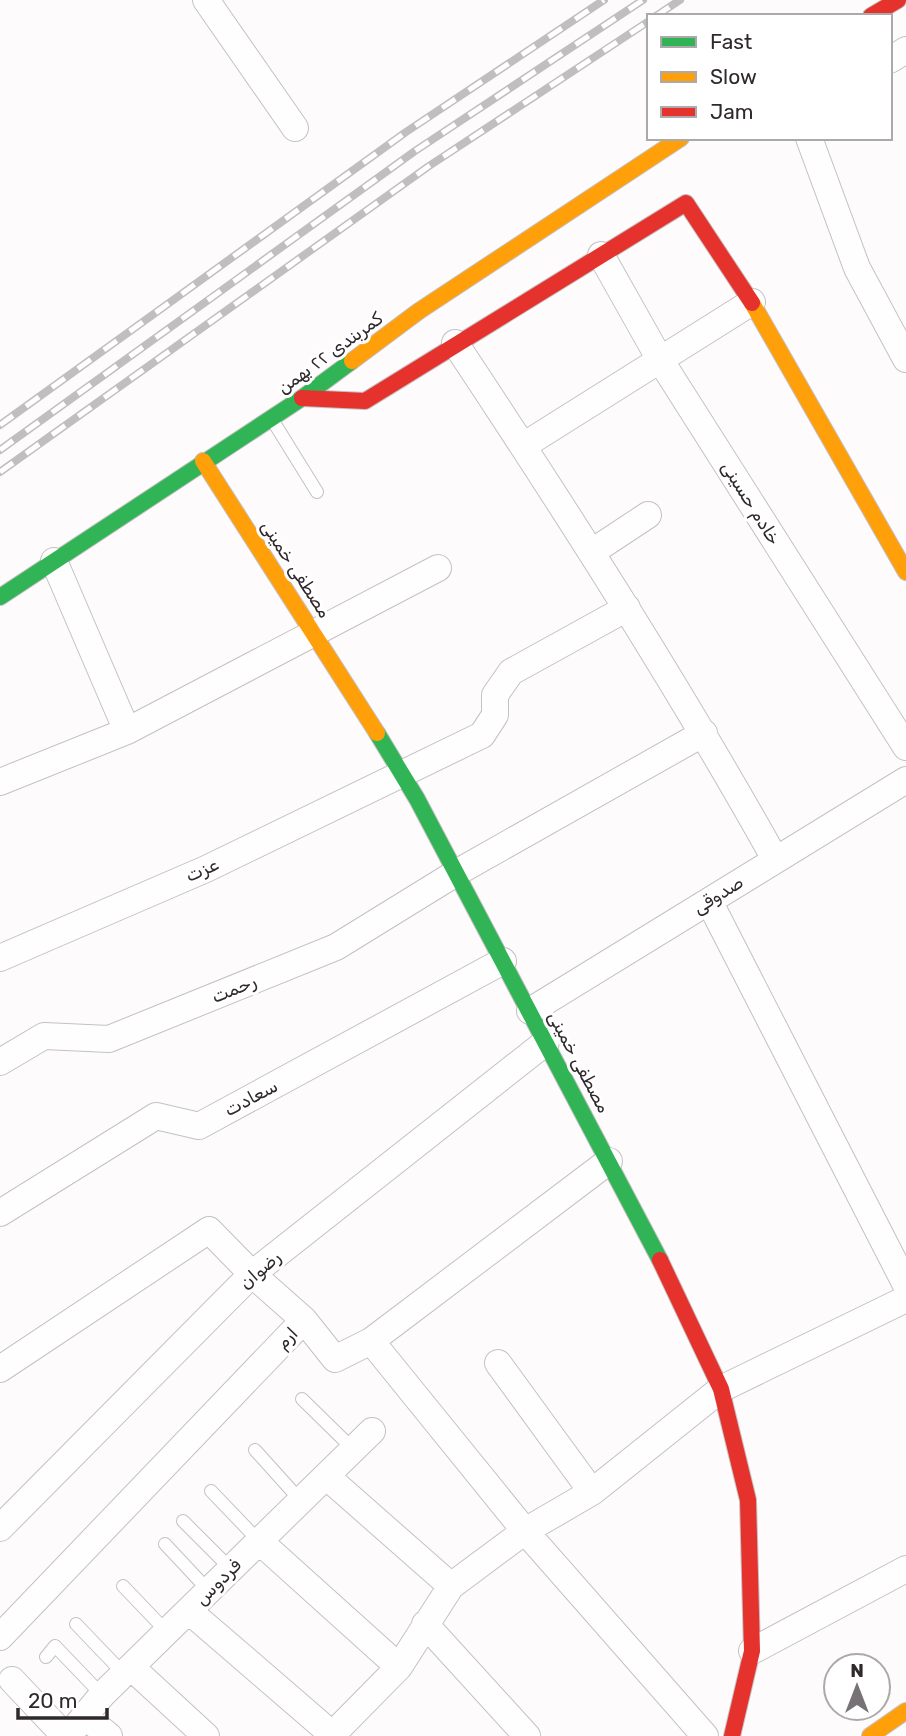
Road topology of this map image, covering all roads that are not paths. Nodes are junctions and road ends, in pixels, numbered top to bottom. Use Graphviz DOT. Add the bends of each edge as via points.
graph roads {
  1 [pos="206,0"];
  2 [pos="898,0"];
  3 [pos="874,14"];
  4 [pos="295,128"];
  5 [pos="678,140"];
  6 [pos="810,140"];
  7 [pos="601,255"];
  8 [pos="751,302"];
  9 [pos="455,343"];
  10 [pos="659,358"];
  11 [pos="906,359"];
  12 [pos="302,398"];
  13 [pos="271,418"];
  14 [pos="523,446"];
  15 [pos="203,461"];
  16 [pos="317,492"];
  17 [pos="648,515"];
  18 [pos="592,552"];
  19 [pos="54,561"];
  20 [pos="438,568"];
  21 [pos="906,572"];
  22 [pos="0,597"];
  23 [pos="627,608"];
  24 [pos="316,634"];
  25 [pos="127,731"];
  26 [pos="704,733"];
  27 [pos="906,747"];
  28 [pos="401,775"];
  29 [pos="906,780"];
  30 [pos="0,782"];
  31 [pos="775,859"];
  32 [pos="456,873"];
  33 [pos="709,901"];
  34 [pos="0,958"];
  35 [pos="503,961"];
  36 [pos="530,1011"];
  37 [pos="546,1042"];
  38 [pos="0,1062"];
  39 [pos="609,1161"];
  40 [pos="0,1213"];
  41 [pos="252,1274"];
  42 [pos="906,1286"];
  43 [pos="906,1299"];
  44 [pos="304,1320"];
  45 [pos="371,1340"];
  46 [pos="498,1363"];
  47 [pos="0,1369"];
  48 [pos="721,1389"];
  49 [pos="302,1399"];
  50 [pos="362,1440"];
  51 [pos="255,1450"];
  52 [pos="326,1476"];
  53 [pos="211,1491"];
  54 [pos="592,1492"];
  55 [pos="301,1501"];
  56 [pos="183,1521"];
  57 [pos="0,1528"];
  58 [pos="526,1531"];
  59 [pos="260,1541"];
  60 [pos="165,1544"];
  61 [pos="231,1569"];
  62 [pos="906,1569"];
  63 [pos="123,1587"];
  64 [pos="451,1587"];
  65 [pos="209,1591"];
  66 [pos="189,1611"];
  67 [pos="76,1624"];
  68 [pos="425,1624"];
  69 [pos="167,1632"];
  70 [pos="0,1637"];
  71 [pos="751,1651"];
  72 [pos="46,1657"];
  73 [pos="399,1667"];
  74 [pos="128,1671"];
  75 [pos="12,1680"];
  76 [pos="102,1695"];
  77 [pos="906,1711"];
  78 [pos="85,1716"];
  79 [pos="333,1735"];
  80 [pos="66,1736"];
  81 [pos="109,1736"];
  82 [pos="206,1736"];
  83 [pos="527,1736"];
  84 [pos="705,1736"];
  85 [pos="732,1736"];
  86 [pos="870,1736"];
  1 -- 4 [label="street"];
  2 -- 3 [label="street"];
  5 -- 12 [label="street, کمربندی ۲۲ بهمن" via="419,311"];
  6 -- 11 [label="street" via="857,268"];
  7 -- 8 [label="street" via="686,203"];
  7 -- 9 [label="street"];
  7 -- 10 [label="street, خادم حسینی"];
  8 -- 10 [label="street"];
  8 -- 21 [label="street"];
  9 -- 12 [label="street" via="365,401"];
  9 -- 14 [label="street"];
  10 -- 14 [label="street"];
  10 -- 27 [label="street, خادم حسینی"];
  12 -- 13 [label="street, کمربندی ۲۲ بهمن"];
  13 -- 15 [label="street, کمربندی ۲۲ بهمن"];
  13 -- 16 [label="lane"];
  14 -- 18 [label="street"];
  15 -- 19 [label="street, کمربندی ۲۲ بهمن"];
  15 -- 24 [label="street, مصطفی خمینی"];
  17 -- 18 [label="street"];
  18 -- 23 [label="street"];
  19 -- 22 [label="street, کمربندی ۲۲ بهمن"];
  19 -- 25 [label="street"];
  20 -- 24 [label="street"];
  23 -- 26 [label="street"];
  23 -- 28 [label="street, عزت" via="511,672 495,695 495,715 482,735"];
  24 -- 25 [label="street"];
  24 -- 28 [label="street, مصطفی خمینی"];
  25 -- 30 [label="street"];
  26 -- 31 [label="street"];
  26 -- 32 [label="street, رحمت"];
  28 -- 32 [label="street, مصطفی خمینی"];
  28 -- 34 [label="street, عزت" via="205,869"];
  29 -- 31 [label="street, صدوقی"];
  31 -- 33 [label="street, صدوقی"];
  32 -- 35 [label="street, مصطفی خمینی"];
  32 -- 38 [label="street, رحمت" via="337,947 109,1039 44,1036"];
  33 -- 36 [label="street, صدوقی"];
  33 -- 42 [label="street"];
  35 -- 36 [label="street, مصطفی خمینی"];
  35 -- 40 [label="street, سعادت" via="200,1126 156,1116"];
  36 -- 37 [label="street, مصطفی خمینی"];
  37 -- 39 [label="street, مصطفی خمینی"];
  37 -- 41 [label="street, رضوان"];
  39 -- 45 [label="street, ارم"];
  39 -- 48 [label="street, مصطفی خمینی" via="680,1297"];
  41 -- 44 [label="street"];
  41 -- 47 [label="street" via="209,1230"];
  41 -- 57 [label="street, رضوان"];
  43 -- 48 [label="street"];
  44 -- 45 [label="street, ارم" via="335,1359"];
  44 -- 70 [label="street, ارم"];
  45 -- 58 [label="street"];
  46 -- 54 [label="street"];
  48 -- 54 [label="street"];
  48 -- 71 [label="street, مصطفی خمینی" via="748,1500"];
  49 -- 50 [label="lane"];
  50 -- 52 [label="street, فردوس"];
  51 -- 55 [label="lane"];
  52 -- 55 [label="street, فردوس"];
  52 -- 64 [label="street"];
  53 -- 59 [label="lane"];
  54 -- 58 [label="street"];
  55 -- 59 [label="street, فردوس"];
  56 -- 61 [label="lane"];
  58 -- 64 [label="street"];
  58 -- 84 [label="street"];
  59 -- 61 [label="street, فردوس"];
  59 -- 73 [label="street"];
  60 -- 65 [label="lane"];
  61 -- 65 [label="street, فردوس"];
  62 -- 71 [label="street"];
  63 -- 69 [label="lane"];
  64 -- 68 [label="street"];
  65 -- 66 [label="street, فردوس"];
  66 -- 69 [label="street, فردوس"];
  66 -- 79 [label="street"];
  67 -- 74 [label="lane"];
  68 -- 73 [label="street"];
  68 -- 83 [label="street"];
  69 -- 74 [label="street, فردوس"];
  71 -- 85 [label="street, مصطفی خمینی"];
  72 -- 76 [label="lane" via="55,1646"];
  73 -- 79 [label="street"];
  74 -- 76 [label="street, فردوس"];
  74 -- 82 [label="street"];
  75 -- 80 [label="street"];
  76 -- 78 [label="street, فردوس"];
  77 -- 86 [label="street"];
  78 -- 80 [label="street, فردوس"];
  78 -- 81 [label="street"];
}
